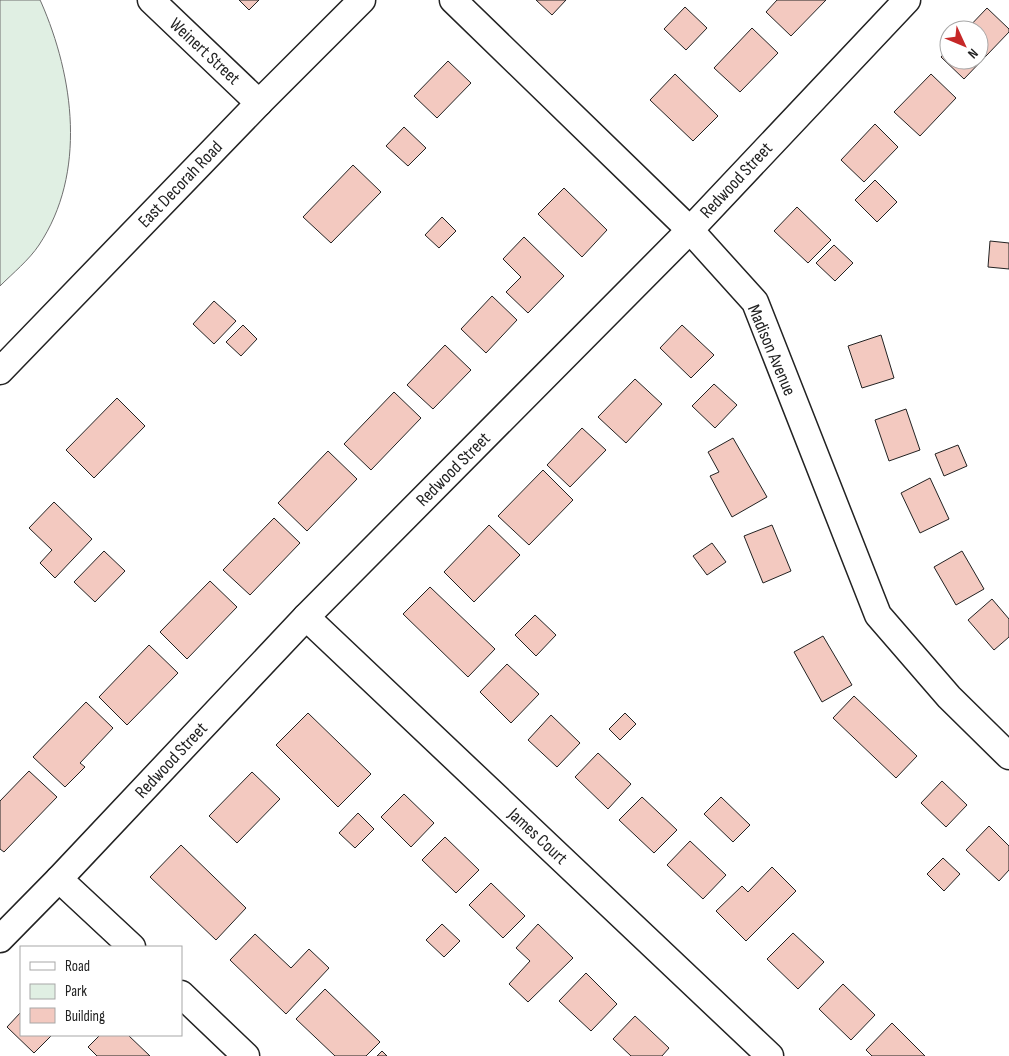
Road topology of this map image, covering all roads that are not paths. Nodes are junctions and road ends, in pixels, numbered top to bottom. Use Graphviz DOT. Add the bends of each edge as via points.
graph roads {
  1 [pos="151,0"];
  2 [pos="362,0"];
  3 [pos="453,0"];
  4 [pos="906,0"];
  5 [pos="259,103"];
  6 [pos="690,230"];
  7 [pos="0,370"];
  8 [pos="306,617"];
  9 [pos="1009,756"];
  10 [pos="59,879"];
  11 [pos="0,939"];
  12 [pos="131,946"];
  13 [pos="182,995"];
  14 [pos="246,1056"];
  15 [pos="770,1056"];
  1 -- 5 [label="street, Weinert Street"];
  2 -- 5 [label="street, East Decorah Road"];
  3 -- 6 [label="street, Madison Avenue"];
  4 -- 6 [label="street, Redwood Street"];
  5 -- 7 [label="street, East Decorah Road"];
  6 -- 8 [label="street, Redwood Street"];
  6 -- 9 [label="street, Madison Avenue" via="755,302 878,615 949,697"];
  8 -- 10 [label="street, Redwood Street"];
  8 -- 15 [label="street, James Court"];
  10 -- 11 [label="street, Redwood Street"];
  10 -- 12 [label="street"];
  13 -- 14 [label="street"];
}
